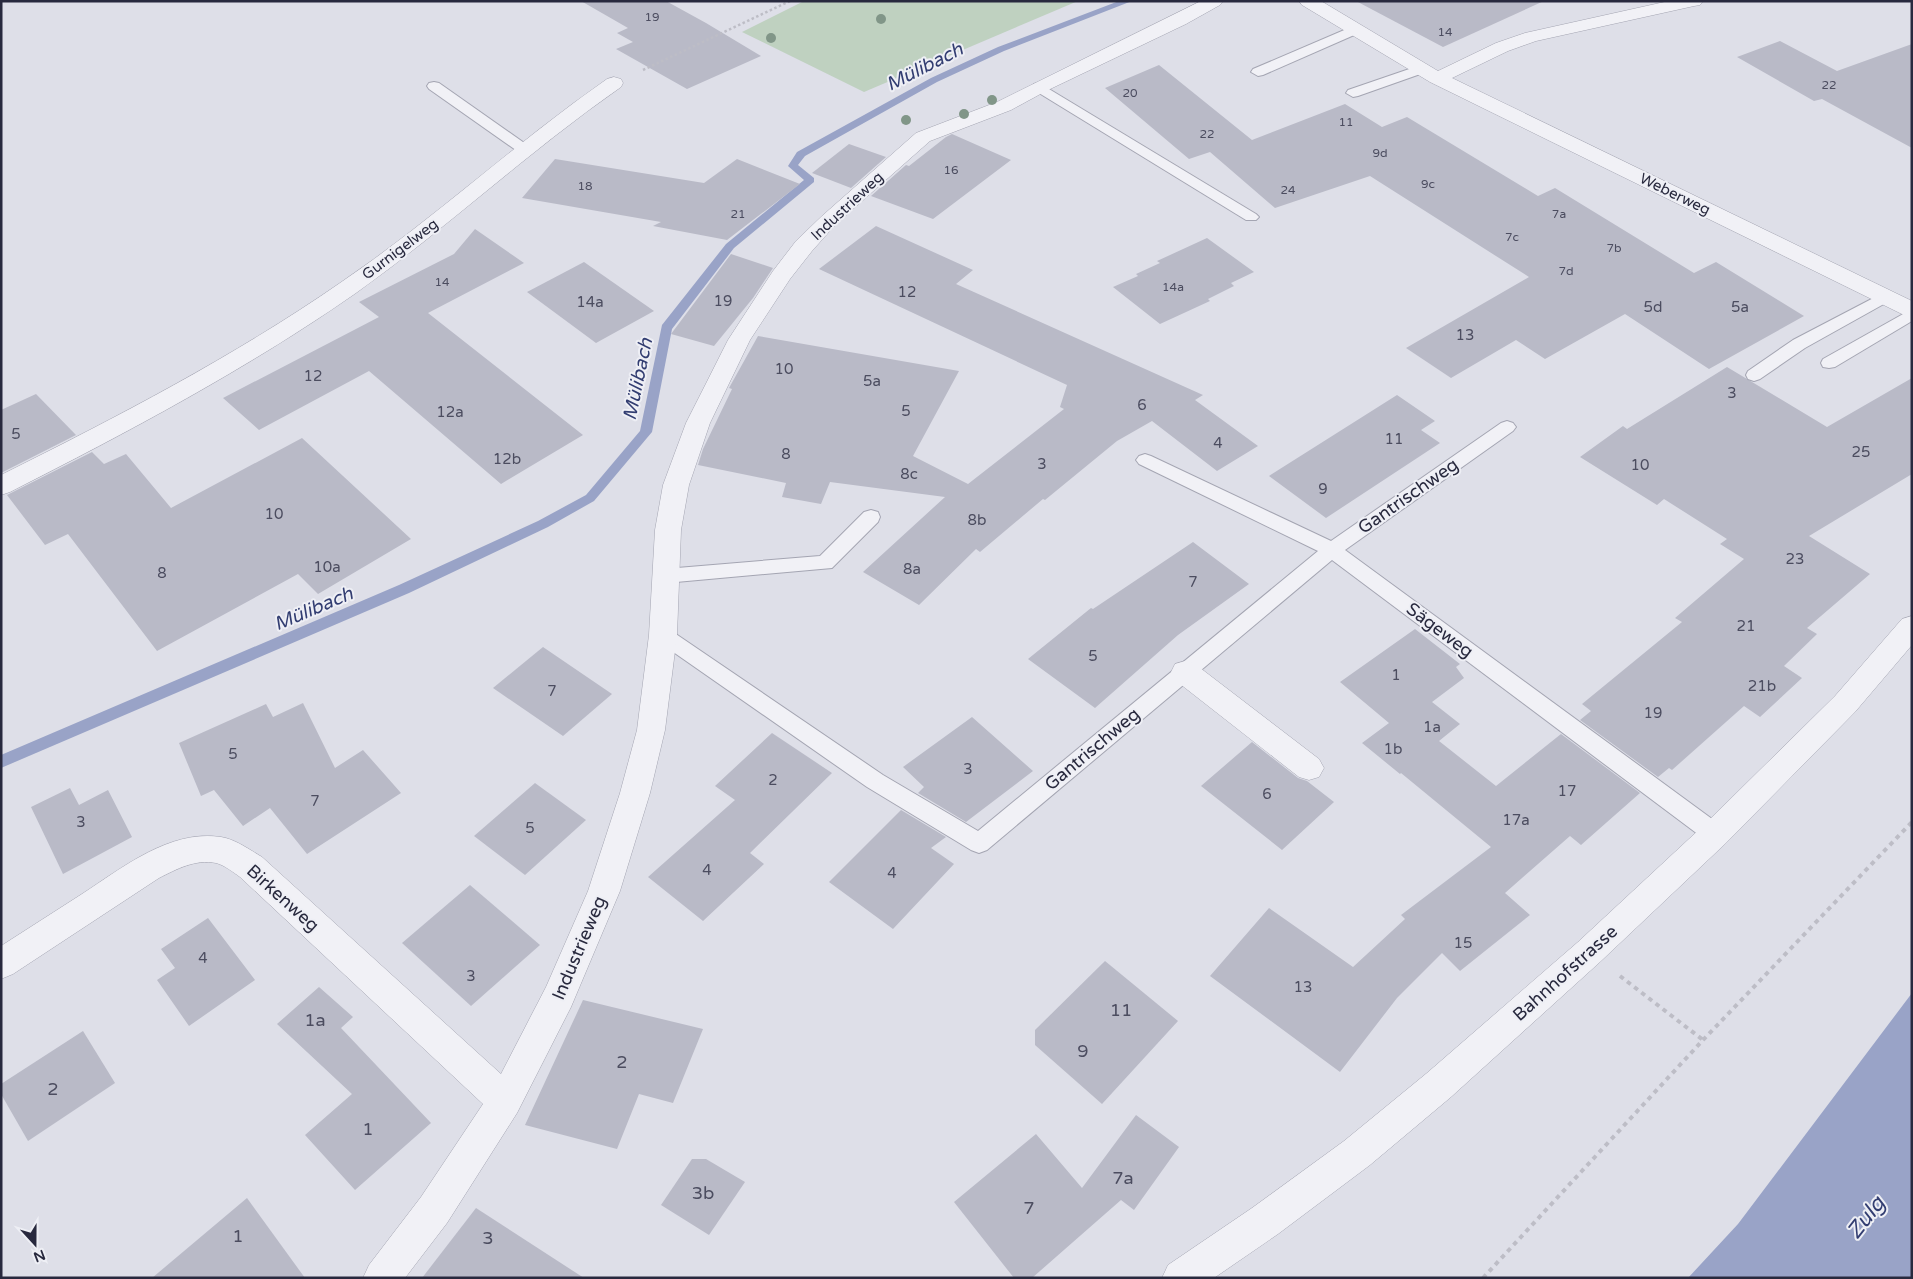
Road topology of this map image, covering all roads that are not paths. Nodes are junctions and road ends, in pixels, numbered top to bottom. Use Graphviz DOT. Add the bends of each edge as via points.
graph roads {
  1 [pos="1214,1"];
  2 [pos="1308,1"];
  3 [pos="1694,1"];
  4 [pos="1356,29"];
  5 [pos="1258,72"];
  6 [pos="1429,73"];
  7 [pos="614,83"];
  8 [pos="434,86"];
  9 [pos="1039,87"];
  10 [pos="1353,93"];
  11 [pos="525,150"];
  12 [pos="1251,217"];
  13 [pos="1885,297"];
  14 [pos="1912,312"];
  15 [pos="1829,363"];
  16 [pos="1754,374"];
  17 [pos="1507,427"];
  18 [pos="1146,460"];
  19 [pos="1,486"];
  20 [pos="871,517"];
  21 [pos="1332,550"];
  22 [pos="665,576"];
  23 [pos="1912,626"];
  24 [pos="663,635"];
  25 [pos="1185,672"];
  26 [pos="1309,768"];
  27 [pos="1714,834"];
  28 [pos="1,964"];
  29 [pos="505,1101"];
  30 [pos="382,1278"];
  31 [pos="1181,1278"];
  1 -- 9 [label="street, Industrieweg"];
  2 -- 4 [label="street, Weberweg"];
  3 -- 6 [label="street" via="1531,37"];
  4 -- 5 [label="lane"];
  4 -- 6 [label="street, Weberweg"];
  6 -- 10 [label="lane"];
  6 -- 13 [label="street, Weberweg"];
  7 -- 11 [label="street, Gurnigelweg"];
  8 -- 11 [label="lane"];
  9 -- 12 [label="lane"];
  9 -- 22 [label="street, Industrieweg" via="1004,106 923,137 829,220 781,276 739,340 698,423 676,485 668,530"];
  11 -- 19 [label="street, Gurnigelweg" via="394,255 276,335 120,426"];
  13 -- 14 [label="street, Weberweg"];
  13 -- 16 [label="lane" via="1798,344"];
  14 -- 15 [label="lane"];
  17 -- 21 [label="lane, Gantrischweg"];
  18 -- 21 [label="lane, Sägeweg"];
  20 -- 22 [label="lane" via="825,563"];
  21 -- 25 [label="lane, Gantrischweg"];
  21 -- 27 [label="lane, Sägeweg"];
  22 -- 24 [label="street, Industrieweg"];
  23 -- 27 [label="street, Bahnhofstrasse" via="1845,704"];
  24 -- 25 [label="lane, Gantrischweg" via="875,781 979,843"];
  24 -- 29 [label="street, Industrieweg" via="651,730 604,890 559,996"];
  25 -- 26 [label="street"];
  27 -- 31 [label="street, Bahnhofstrasse" via="1440,1085 1357,1153"];
  28 -- 29 [label="street, Birkenweg" via="148,868 174,855 198,849 222,850 251,867"];
  29 -- 30 [label="street, Industrieweg" via="434,1210"];
}
